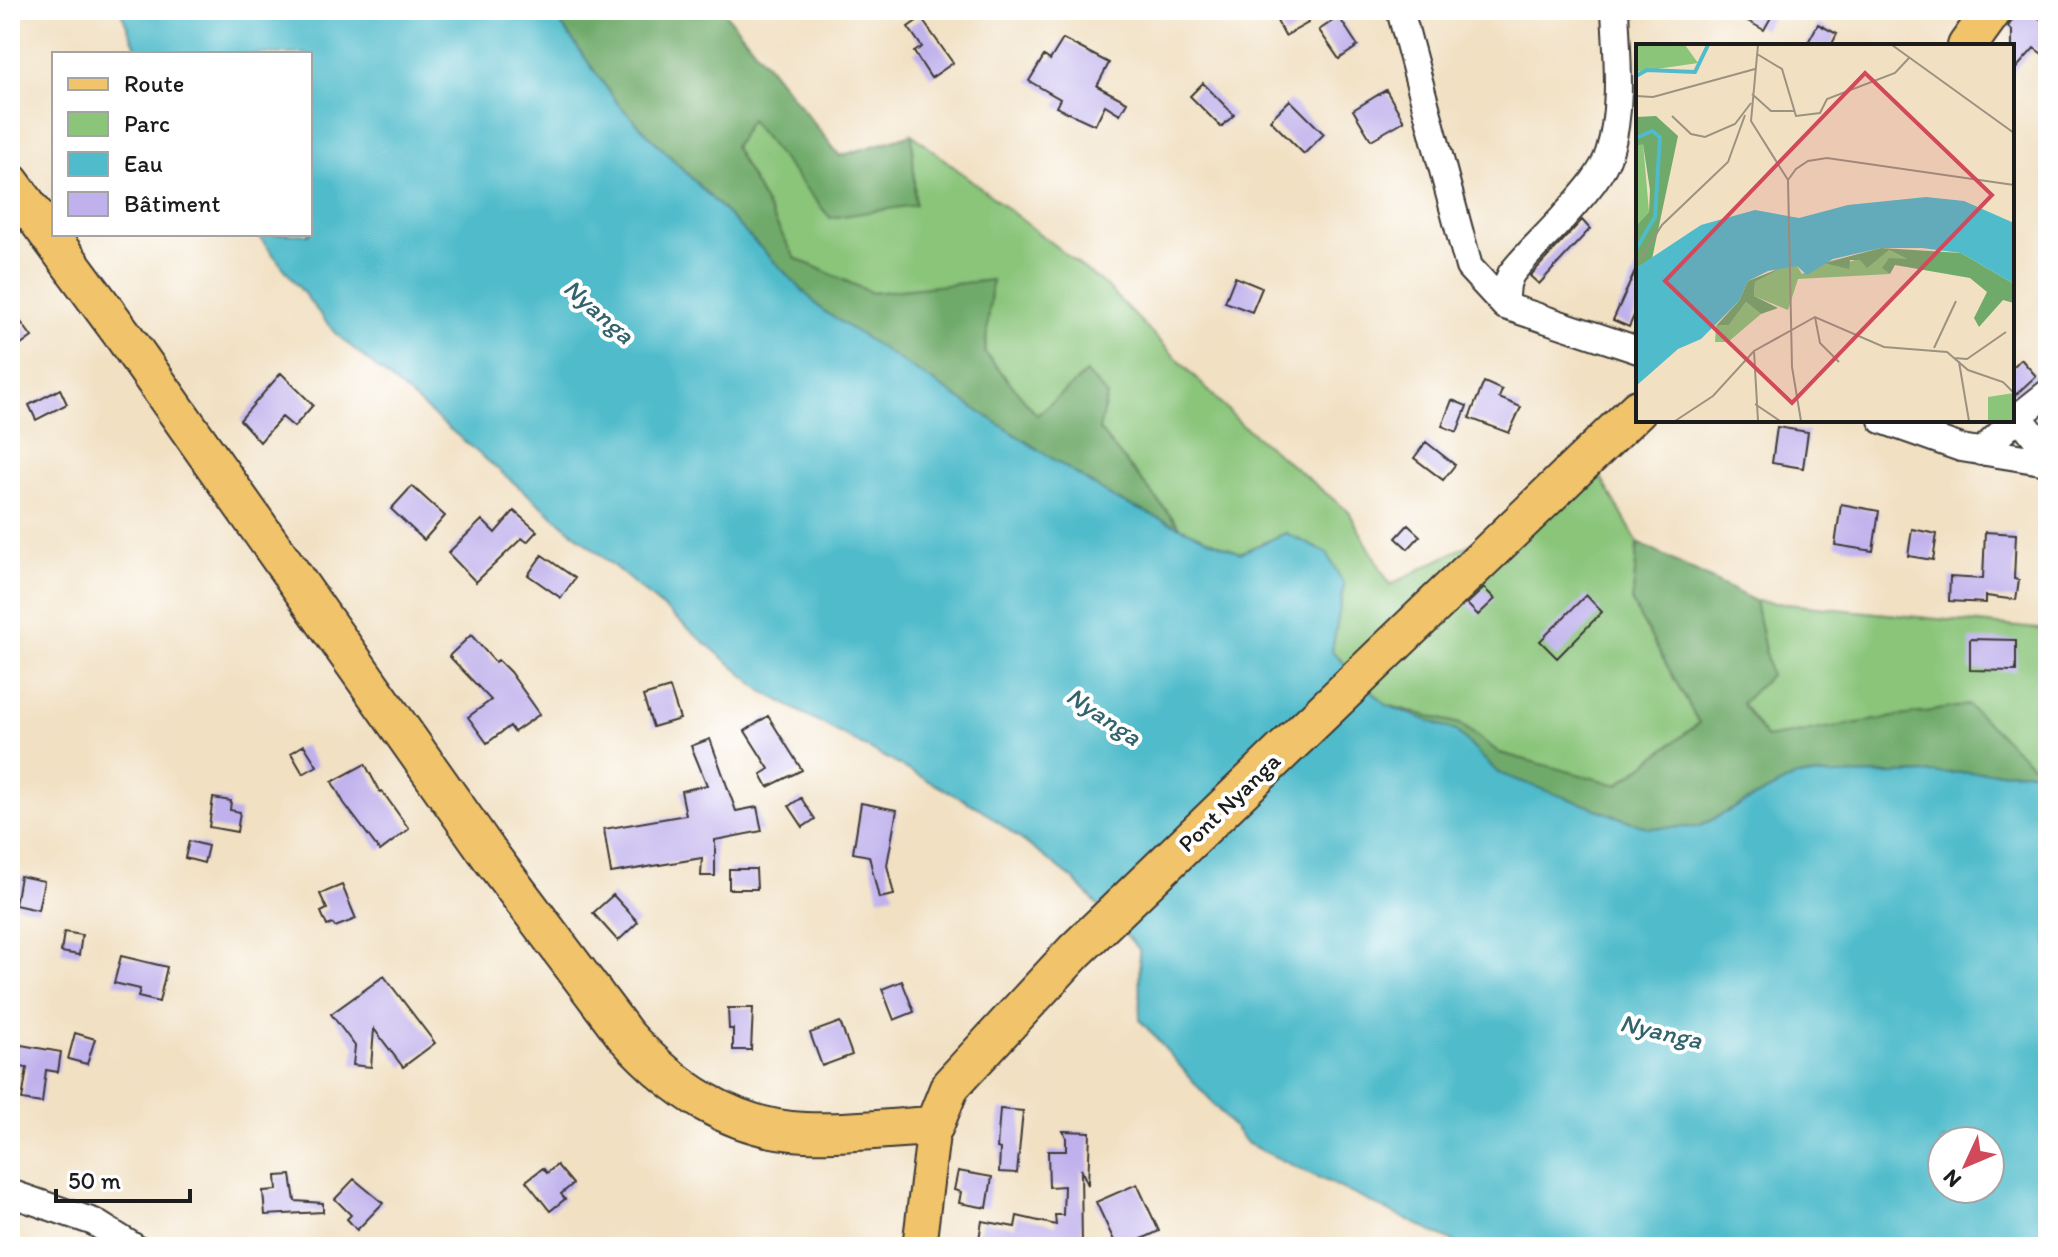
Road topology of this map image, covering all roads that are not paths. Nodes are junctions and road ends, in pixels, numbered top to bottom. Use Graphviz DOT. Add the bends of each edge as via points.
graph roads {
  1 [pos="1400,10"];
  2 [pos="1615,10"];
  3 [pos="1993,10"];
  4 [pos="1968,44"];
  5 [pos="10,182"];
  6 [pos="1505,306"];
  7 [pos="1636,349"];
  8 [pos="2048,393"];
  9 [pos="1636,411"];
  10 [pos="2019,416"];
  11 [pos="2014,421"];
  12 [pos="1888,422"];
  13 [pos="2013,422"];
  14 [pos="1981,452"];
  15 [pos="2048,454"];
  16 [pos="2048,462"];
  17 [pos="934,1126"];
  18 [pos="10,1193"];
  19 [pos="134,1247"];
  20 [pos="919,1247"];
  1 -- 6 [label="street" via="1469,267"];
  2 -- 6 [label="street" via="1618,59 1610,151 1567,214 1511,274"];
  3 -- 4 [label="highway"];
  5 -- 17 [label="highway" via="491,857 648,1061 699,1100 767,1128 837,1133"];
  6 -- 7 [label="street"];
  8 -- 10 [label="street"];
  9 -- 17 [label="highway, Pont Nyanga" via="1075,951 950,1086"];
  10 -- 11 [label="street"];
  10 -- 15 [label="street"];
  12 -- 14 [label="street"];
  13 -- 14 [label="street"];
  14 -- 16 [label="street"];
  17 -- 20 [label="main road"];
  18 -- 19 [label="street" via="94,1222"];
}
